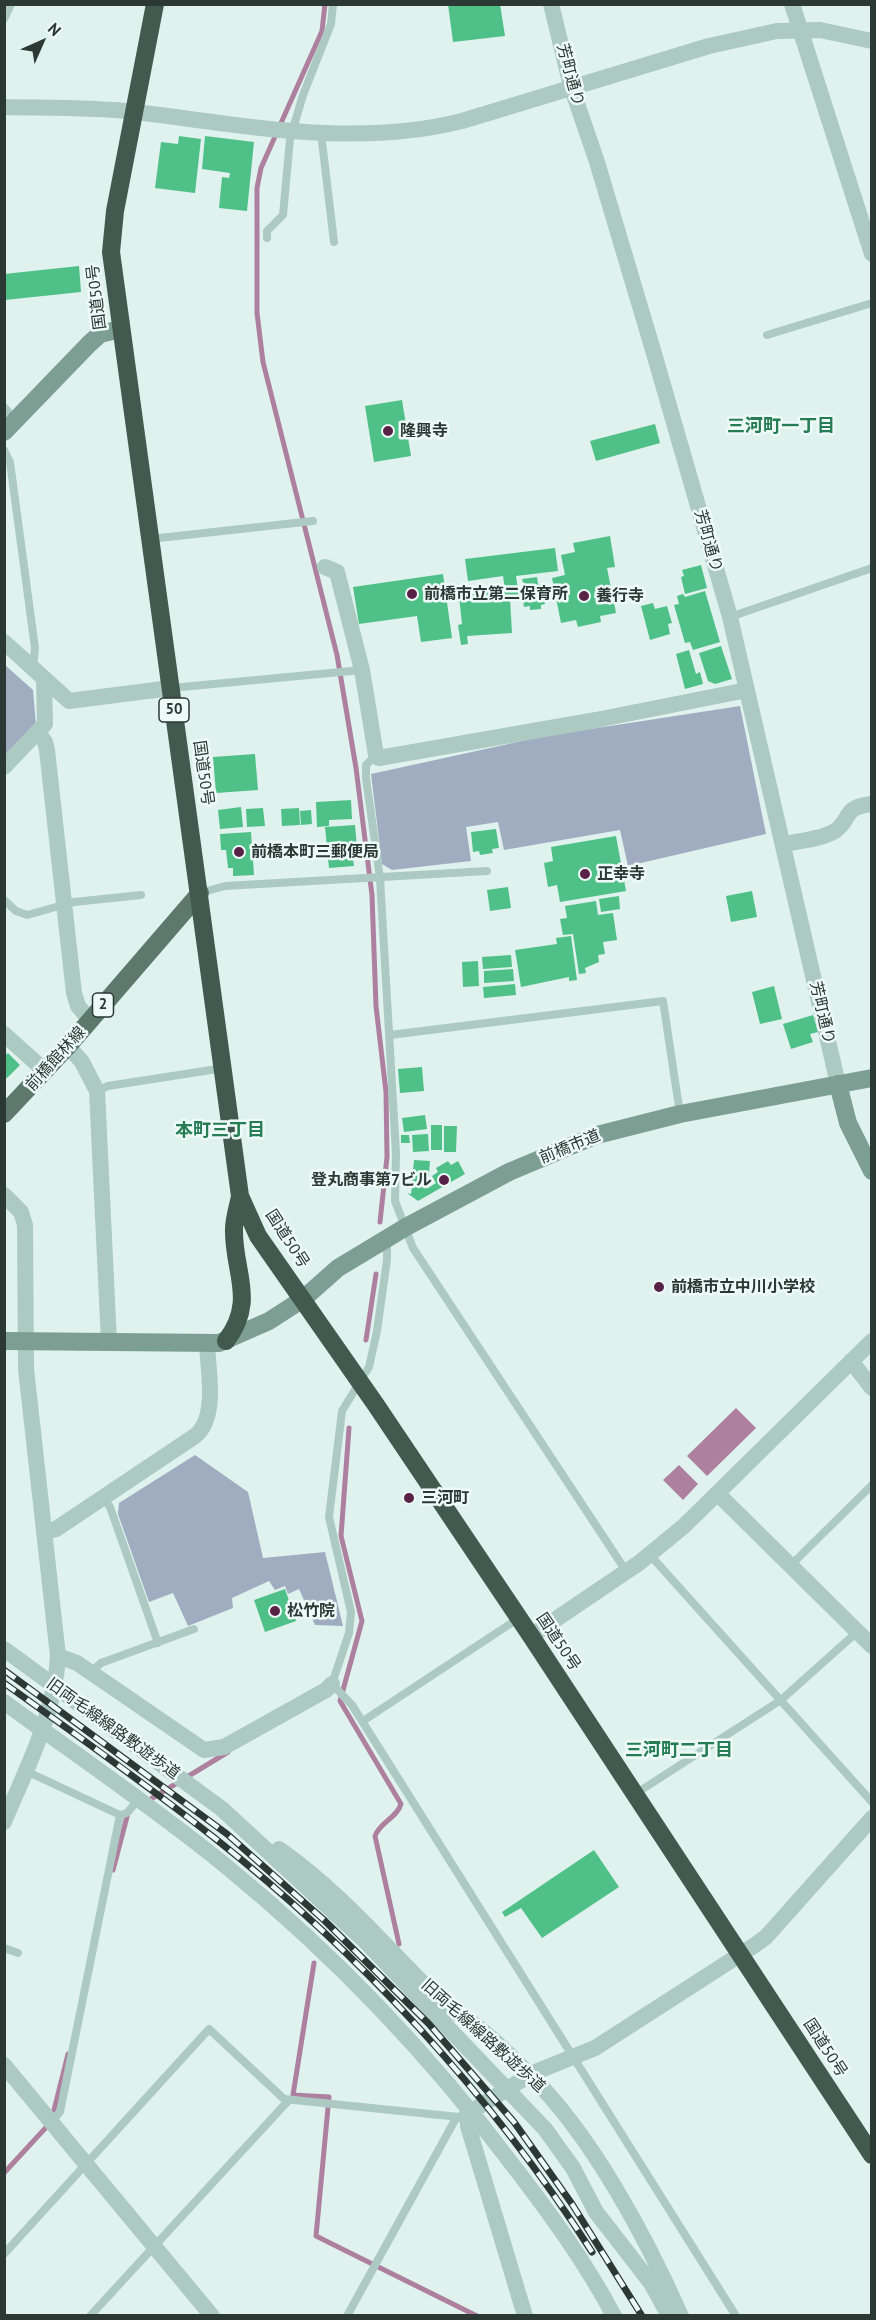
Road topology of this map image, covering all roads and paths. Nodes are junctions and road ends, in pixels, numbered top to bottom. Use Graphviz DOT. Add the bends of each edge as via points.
graph roads {
  1 [pos="11,4"];
  2 [pos="155,4"];
  3 [pos="333,4"];
  4 [pos="551,4"];
  5 [pos="792,4"];
  6 [pos="4,20"];
  7 [pos="800,28"];
  8 [pos="872,41"];
  9 [pos="571,86"];
  10 [pos="4,106"];
  11 [pos="134,112"];
  12 [pos="293,130"];
  13 [pos="321,133"];
  14 [pos="267,238"];
  15 [pos="334,242"];
  16 [pos="872,254"];
  17 [pos="872,303"];
  18 [pos="121,329"];
  19 [pos="767,335"];
  20 [pos="8,419"];
  21 [pos="4,450"];
  22 [pos="314,521"];
  23 [pos="150,539"];
  24 [pos="325,567"];
  25 [pos="872,568"];
  26 [pos="729,617"];
  27 [pos="4,642"];
  28 [pos="362,670"];
  29 [pos="39,673"];
  30 [pos="171,688"];
  31 [pos="747,690"];
  32 [pos="38,732"];
  33 [pos="375,754"];
  34 [pos="4,767"];
  35 [pos="872,804"];
  36 [pos="784,844"];
  37 [pos="487,871"];
  38 [pos="380,878"];
  39 [pos="200,893"];
  40 [pos="141,895"];
  41 [pos="4,900"];
  42 [pos="64,906"];
  43 [pos="90,1020"];
  44 [pos="4,1034"];
  45 [pos="390,1035"];
  46 [pos="68,1046"];
  47 [pos="224,1068"];
  48 [pos="45,1071"];
  49 [pos="872,1078"];
  50 [pos="838,1084"];
  51 [pos="97,1091"];
  52 [pos="4,1114"];
  53 [pos="680,1114"];
  54 [pos="872,1171"];
  55 [pos="4,1195"];
  56 [pos="240,1196"];
  57 [pos="406,1227"];
  58 [pos="387,1239"];
  59 [pos="303,1299"];
  60 [pos="4,1341"];
  61 [pos="25,1341"];
  62 [pos="226,1341"];
  63 [pos="872,1341"];
  64 [pos="109,1342"];
  65 [pos="207,1344"];
  66 [pos="851,1361"];
  67 [pos="361,1384"];
  68 [pos="872,1388"];
  69 [pos="872,1485"];
  70 [pos="718,1494"];
  71 [pos="103,1498"];
  72 [pos="44,1532"];
  73 [pos="650,1555"];
  74 [pos="791,1565"];
  75 [pos="626,1572"];
  76 [pos="519,1618"];
  77 [pos="194,1629"];
  78 [pos="857,1632"];
  79 [pos="531,1636"];
  80 [pos="158,1643"];
  81 [pos="871,1644"];
  82 [pos="4,1649"];
  83 [pos="58,1656"];
  84 [pos="91,1672"];
  85 [pos="332,1684"];
  86 [pos="54,1685"];
  87 [pos="781,1700"];
  88 [pos="4,1702"];
  89 [pos="363,1721"];
  90 [pos="42,1730"];
  91 [pos="26,1771"];
  92 [pos="635,1794"];
  93 [pos="138,1800"];
  94 [pos="872,1802"];
  95 [pos="222,1809"];
  96 [pos="120,1815"];
  97 [pos="872,1818"];
  98 [pos="4,1822"];
  99 [pos="4,1947"];
  100 [pos="18,1953"];
  101 [pos="740,1953"];
  102 [pos="575,2056"];
  103 [pos="4,2065"];
  104 [pos="530,2075"];
  105 [pos="508,2088"];
  106 [pos="288,2101"];
  107 [pos="466,2114"];
  108 [pos="51,2122"];
  109 [pos="872,2155"];
  110 [pos="87,2164"];
  111 [pos="154,2246"];
  112 [pos="4,2254"];
  113 [pos="90,2316"];
  114 [pos="212,2316"];
  115 [pos="347,2316"];
  116 [pos="525,2316"];
  117 [pos="614,2316"];
  118 [pos="669,2316"];
  119 [pos="681,2316"];
  120 [pos="736,2316"];
  1 -- 6 [label="lane"];
  2 -- 11 [label="highway, 国道50号 / 50"];
  3 -- 12 [label="lane" via="331,24"];
  4 -- 9 [label="street, 芳町通り"];
  5 -- 7 [label="street"];
  7 -- 8 [label="street"];
  7 -- 9 [label="street" via="708,46"];
  7 -- 16 [label="street"];
  9 -- 13 [label="street" via="431,129"];
  9 -- 26 [label="street, 芳町通り" via="647,328"];
  10 -- 11 [label="street"];
  11 -- 12 [label="street"];
  11 -- 18 [label="highway, 国道50号 / 50" via="112,233"];
  12 -- 13 [label="street"];
  12 -- 14 [label="lane" via="283,215 267,231"];
  13 -- 15 [label="lane"];
  17 -- 19 [label="lane"];
  18 -- 20 [label="street" via="100,334"];
  18 -- 23 [label="highway, 国道50号 / 50"];
  21 -- 29 [label="lane" via="10,462"];
  22 -- 23 [label="lane"];
  23 -- 30 [label="highway, 国道50号 / 50"];
  24 -- 28 [label="street" via="337,572"];
  25 -- 26 [label="lane"];
  26 -- 31 [label="street, 芳町通り"];
  27 -- 29 [label="street"];
  28 -- 30 [label="lane"];
  28 -- 33 [label="street"];
  29 -- 30 [label="street" via="69,701"];
  29 -- 32 [label="street" via="47,718"];
  30 -- 39 [label="highway, 国道50号 / 50"];
  31 -- 33 [label="street" via="395,757 379,758"];
  31 -- 36 [label="street, 芳町通り"];
  32 -- 34 [label="street"];
  32 -- 42 [label="street" via="47,750"];
  33 -- 38 [label="lane" via="366,765 366,778"];
  35 -- 36 [label="street" via="850,811 833,832"];
  36 -- 50 [label="street, 芳町通り"];
  37 -- 38 [label="lane"];
  38 -- 39 [label="lane" via="225,886"];
  38 -- 45 [label="lane"];
  39 -- 43 [label="main road, 前橋館林線 / 2"];
  39 -- 47 [label="highway, 国道50号 / 50"];
  40 -- 42 [label="lane"];
  41 -- 42 [label="lane" via="27,915"];
  42 -- 43 [label="street" via="74,993 78,1006"];
  43 -- 46 [label="main road, 前橋館林線 / 2"];
  44 -- 48 [label="street"];
  45 -- 53 [label="lane" via="663,1001"];
  45 -- 57 [label="lane" via="395,1201"];
  46 -- 48 [label="main road, 前橋館林線 / 2"];
  46 -- 51 [label="street" via="82,1062"];
  47 -- 51 [label="lane"];
  47 -- 56 [label="highway, 国道50号 / 50"];
  48 -- 52 [label="main road, 前橋館林線 / 2"];
  49 -- 50 [label="street, 前橋市道"];
  50 -- 53 [label="street, 前橋市道"];
  50 -- 54 [label="street" via="848,1123"];
  51 -- 64 [label="street"];
  53 -- 57 [label="street, 前橋市道" via="586,1140 509,1172"];
  55 -- 61 [label="street" via="21,1212 25,1225"];
  56 -- 59 [label="highway, 国道50号 / 50" via="258,1236"];
  56 -- 62 [label="highway" via="234,1229 243,1308"];
  57 -- 58 [label="street, 前橋市道"];
  57 -- 75 [label="lane" via="413,1248"];
  58 -- 59 [label="street, 前橋市道" via="338,1268"];
  58 -- 67 [label="lane" via="377,1331"];
  59 -- 62 [label="street, 前橋市道" via="269,1321"];
  59 -- 67 [label="highway, 国道50号 / 50"];
  60 -- 61 [label="street, 前橋市道"];
  61 -- 64 [label="street, 前橋市道"];
  61 -- 72 [label="street"];
  62 -- 65 [label="street, 前橋市道"];
  63 -- 66 [label="street"];
  64 -- 65 [label="street, 前橋市道"];
  65 -- 71 [label="street" via="204,1427"];
  66 -- 68 [label="street"];
  66 -- 70 [label="street"];
  67 -- 76 [label="highway, 国道50号 / 50"];
  67 -- 85 [label="lane" via="342,1411 329,1517 351,1612 349,1634"];
  69 -- 74 [label="lane"];
  70 -- 73 [label="street"];
  70 -- 74 [label="street"];
  71 -- 72 [label="street" via="56,1529"];
  71 -- 80 [label="lane" via="110,1507"];
  72 -- 83 [label="street"];
  73 -- 75 [label="street"];
  73 -- 87 [label="lane"];
  74 -- 78 [label="street"];
  75 -- 79 [label="street"];
  76 -- 79 [label="highway, 国道50号 / 50"];
  76 -- 89 [label="lane"];
  77 -- 80 [label="lane"];
  78 -- 81 [label="street"];
  78 -- 87 [label="lane"];
  79 -- 92 [label="highway, 国道50号 / 50"];
  80 -- 84 [label="lane" via="101,1663"];
  82 -- 86 [label="street, 旧両毛線線路敷遊歩道"];
  83 -- 84 [label="street"];
  83 -- 86 [label="street"];
  84 -- 85 [label="street" via="204,1750 213,1751"];
  85 -- 89 [label="lane" via="347,1697"];
  86 -- 90 [label="street"];
  86 -- 95 [label="street, 旧両毛線線路敷遊歩道"];
  87 -- 92 [label="lane"];
  87 -- 94 [label="lane"];
  88 -- 90 [label="street"];
  89 -- 102 [label="lane"];
  90 -- 91 [label="street"];
  90 -- 93 [label="street"];
  91 -- 96 [label="lane"];
  91 -- 98 [label="street"];
  92 -- 101 [label="highway, 国道50号 / 50"];
  93 -- 96 [label="lane"];
  93 -- 107 [label="street" via="225,1865 307,1936 392,2019"];
  95 -- 104 [label="street, 旧両毛線線路敷遊歩道" via="292,1858 362,1919 444,2004 476,2026"];
  95 -- 105 [label="street, 旧両毛線線路敷遊歩道" via="364,1940"];
  96 -- 108 [label="lane" via="60,2112"];
  97 -- 101 [label="street" via="766,1937"];
  99 -- 100 [label="lane"];
  101 -- 102 [label="street" via="595,2048"];
  101 -- 109 [label="highway, 国道50号 / 50"];
  102 -- 104 [label="street"];
  102 -- 120 [label="lane"];
  103 -- 108 [label="street"];
  104 -- 105 [label="street"];
  104 -- 119 [label="street, 旧両毛線線路敷遊歩道" via="563,2112 604,2174 646,2244"];
  105 -- 107 [label="street"];
  105 -- 118 [label="street, 旧両毛線線路敷遊歩道" via="573,2168 596,2212 651,2283"];
  106 -- 107 [label="lane"];
  106 -- 110 [label="lane" via="209,2029"];
  106 -- 111 [label="lane"];
  107 -- 115 [label="lane" via="393,2229"];
  107 -- 116 [label="street"];
  107 -- 117 [label="street" via="561,2229"];
  108 -- 110 [label="street"];
  110 -- 111 [label="street"];
  110 -- 112 [label="lane"];
  111 -- 113 [label="lane"];
  111 -- 114 [label="street"];
}
